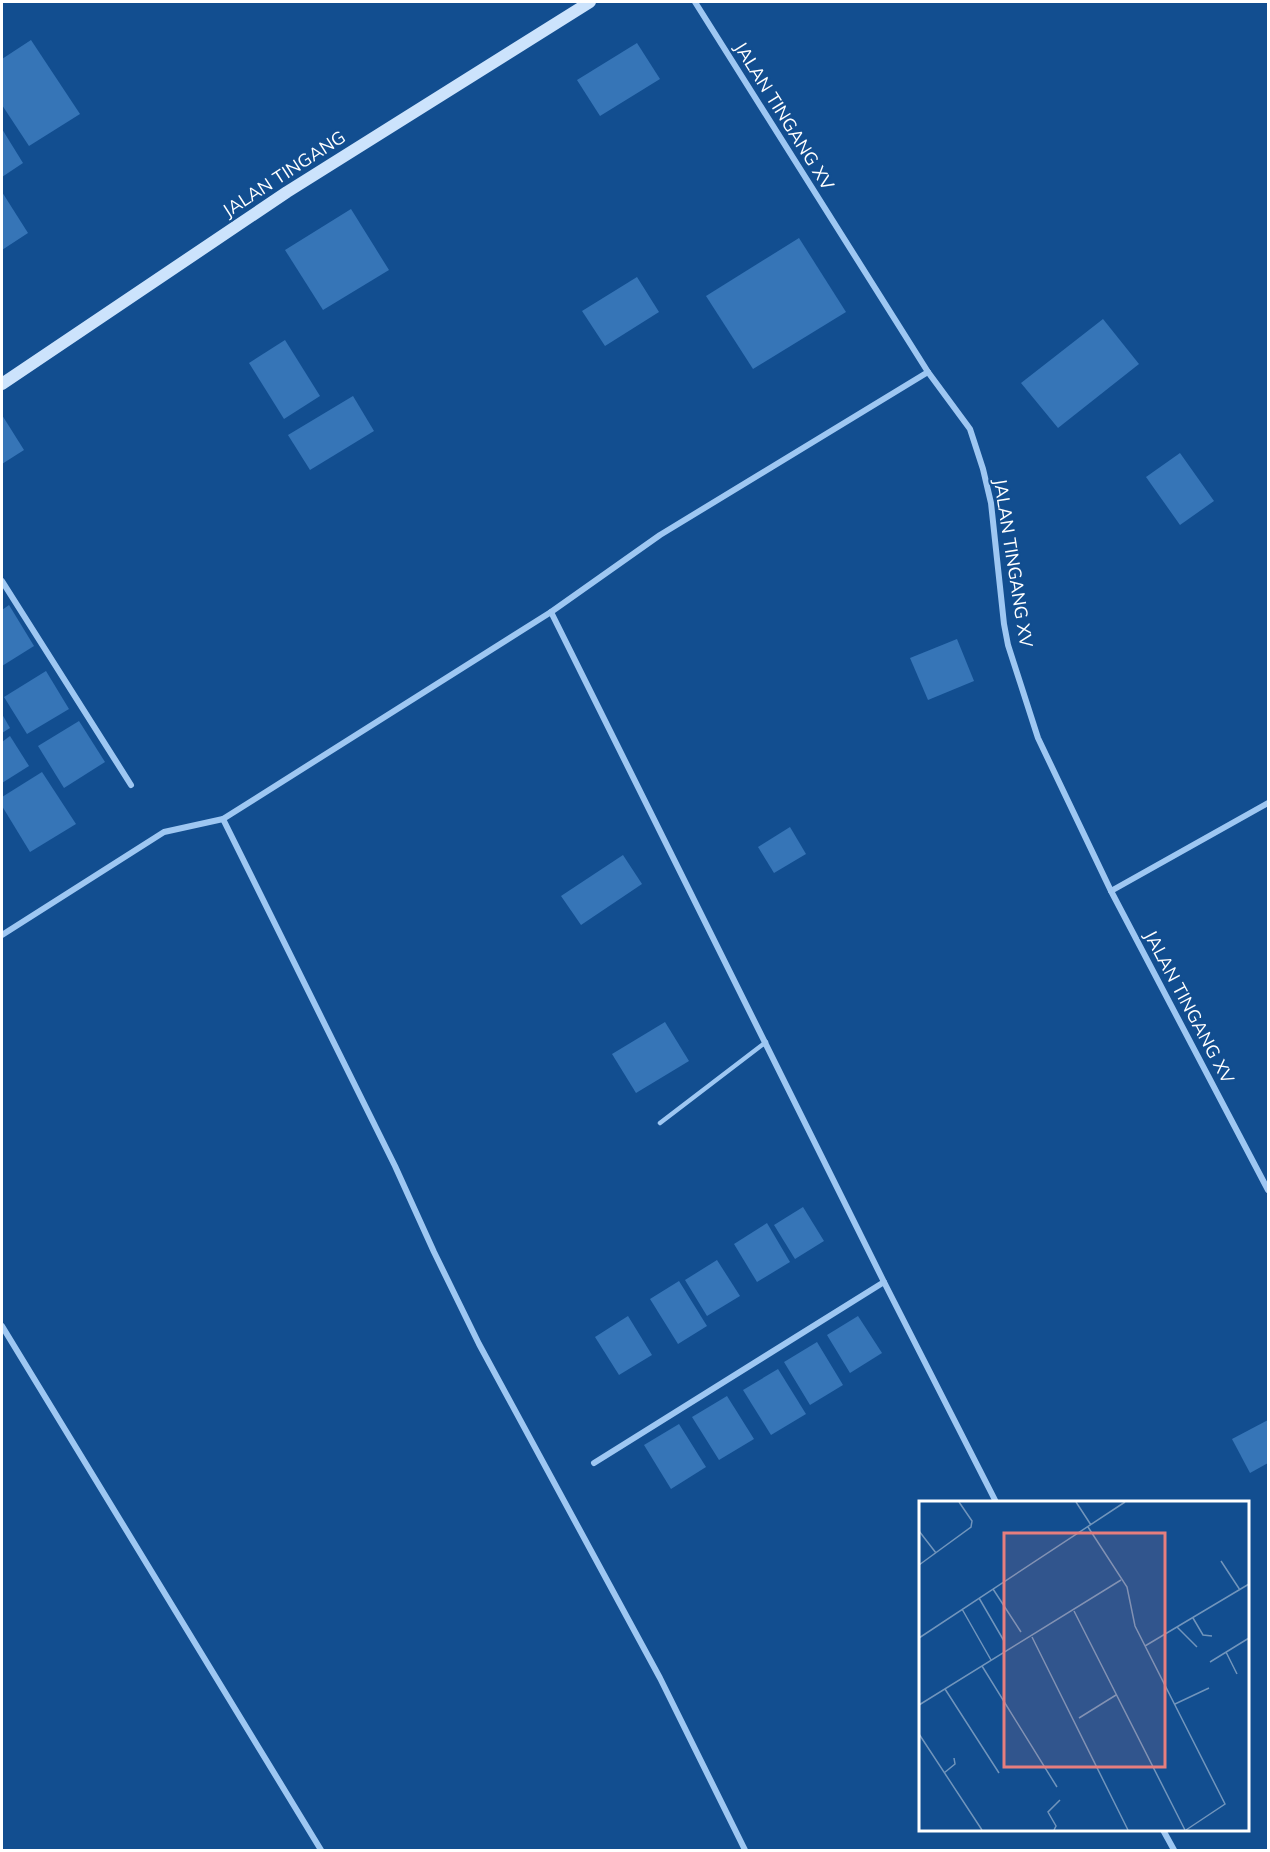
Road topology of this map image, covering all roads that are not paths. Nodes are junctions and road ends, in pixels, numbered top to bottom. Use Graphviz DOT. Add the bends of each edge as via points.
graph roads {
  1 [pos="590,2"];
  2 [pos="695,2"];
  3 [pos="928,372"];
  4 [pos="2,384"];
  5 [pos="2,581"];
  6 [pos="551,612"];
  7 [pos="131,786"];
  8 [pos="1269,803"];
  9 [pos="223,819"];
  10 [pos="1111,891"];
  11 [pos="2,935"];
  12 [pos="765,1042"];
  13 [pos="660,1123"];
  14 [pos="1269,1190"];
  15 [pos="884,1282"];
  16 [pos="2,1326"];
  17 [pos="594,1463"];
  18 [pos="995,1501"];
  19 [pos="1164,1831"];
  20 [pos="321,1851"];
  21 [pos="745,1851"];
  22 [pos="1174,1851"];
  1 -- 4 [label="main road, JALAN TINGANG" via="287,192"];
  2 -- 3 [label="street, JALAN TINGANG XV"];
  3 -- 6 [label="street" via="660,535"];
  3 -- 10 [label="street, JALAN TINGANG XV" via="970,429 991,503 1008,645 1038,738"];
  5 -- 7 [label="street"];
  6 -- 9 [label="street"];
  6 -- 12 [label="street"];
  8 -- 10 [label="street"];
  9 -- 11 [label="street" via="164,832"];
  9 -- 21 [label="street" via="479,1344 660,1678"];
  10 -- 14 [label="street, JALAN TINGANG XV"];
  12 -- 13 [label="lane"];
  12 -- 15 [label="street"];
  15 -- 17 [label="street"];
  15 -- 18 [label="street"];
  16 -- 20 [label="street"];
  19 -- 22 [label="street"];
}
